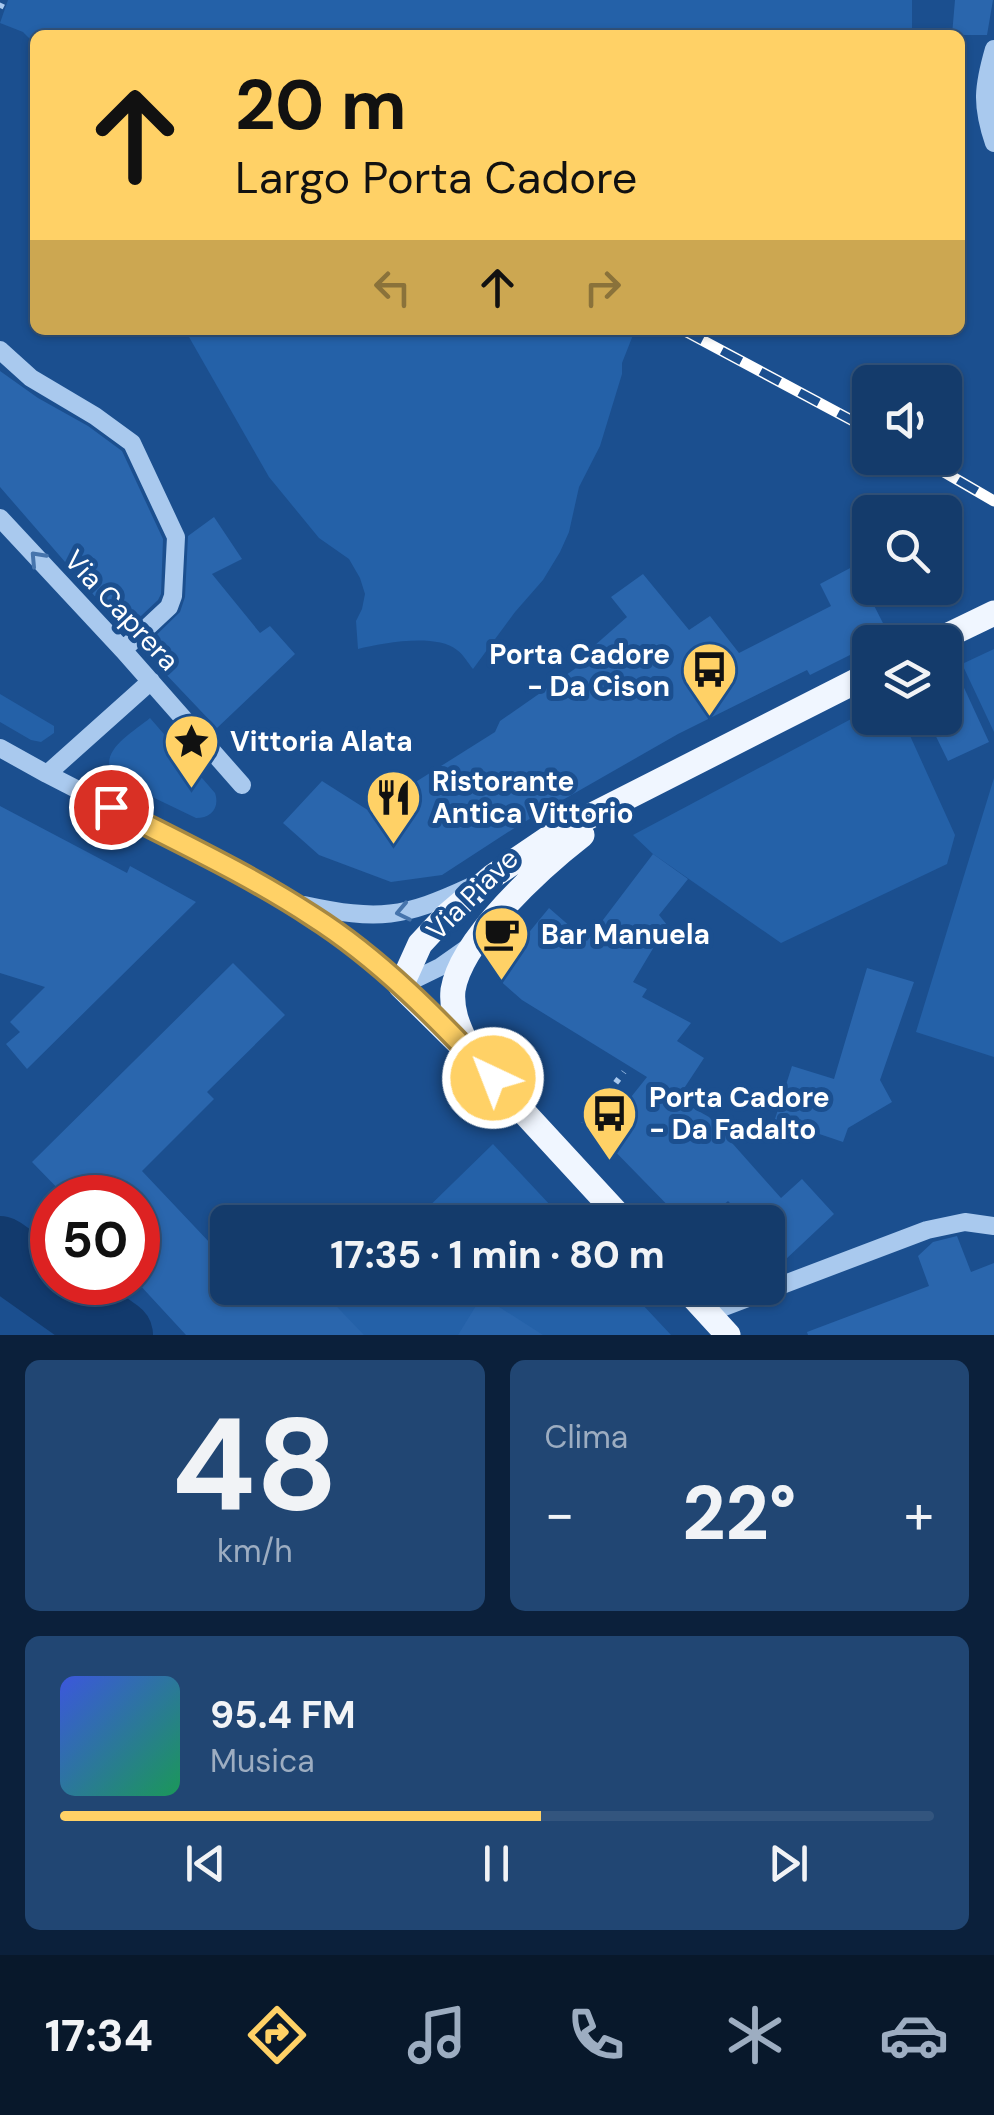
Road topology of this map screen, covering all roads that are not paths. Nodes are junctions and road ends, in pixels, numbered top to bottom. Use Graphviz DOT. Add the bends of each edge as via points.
graph roads {
  1 [pos="994,49"];
  2 [pos="994,143"];
  3 [pos="0,350"];
  4 [pos="0,518"];
  5 [pos="994,613"];
  6 [pos="962,628"];
  7 [pos="123,650"];
  8 [pos="151,681"];
  9 [pos="852,683"];
  10 [pos="0,748"];
  11 [pos="47,774"];
  12 [pos="242,784"];
  13 [pos="629,798"];
  14 [pos="493,876"];
  15 [pos="289,902"];
  16 [pos="481,934"];
  17 [pos="401,986"];
  18 [pos="472,1055"];
  19 [pos="609,1205"];
  20 [pos="994,1226"];
  21 [pos="700,1305"];
  22 [pos="708,1314"];
  23 [pos="728,1335"];
  1 -- 2 [label="street" via="984,113"];
  3 -- 7 [label="street" via="30,378 132,443 176,537 168,608"];
  7 -- 4 [label="street, Via Caprera, one-way"];
  5 -- 6 [label="main road"];
  7 -- 8 [label="street, Via Caprera"];
  8 -- 11 [label="street"];
  8 -- 12 [label="street, Via Caprera"];
  9 -- 13 [label="main road, Via Piave"];
  10 -- 11 [label="street"];
  11 -- 15 [label="street"];
  13 -- 14 [label="main road, Via Piave"];
  13 -- 16 [label="main road, Via Piave" via="546,862"];
  14 -- 15 [label="street, one-way" via="393,915 350,915"];
  14 -- 17 [label="main road, Via Piave" via="420,944"];
  15 -- 17 [label="street"];
  16 -- 17 [label="street, Via Piave" via="440,967"];
  16 -- 18 [label="main road" via="454,990 454,1015"];
  17 -- 18 [label="main road"];
  18 -- 19 [label="main road"];
  20 -- 22 [label="street" via="965,1222 927,1230"];
  21 -- 22 [label="main road"];
  22 -- 23 [label="main road"];
}
